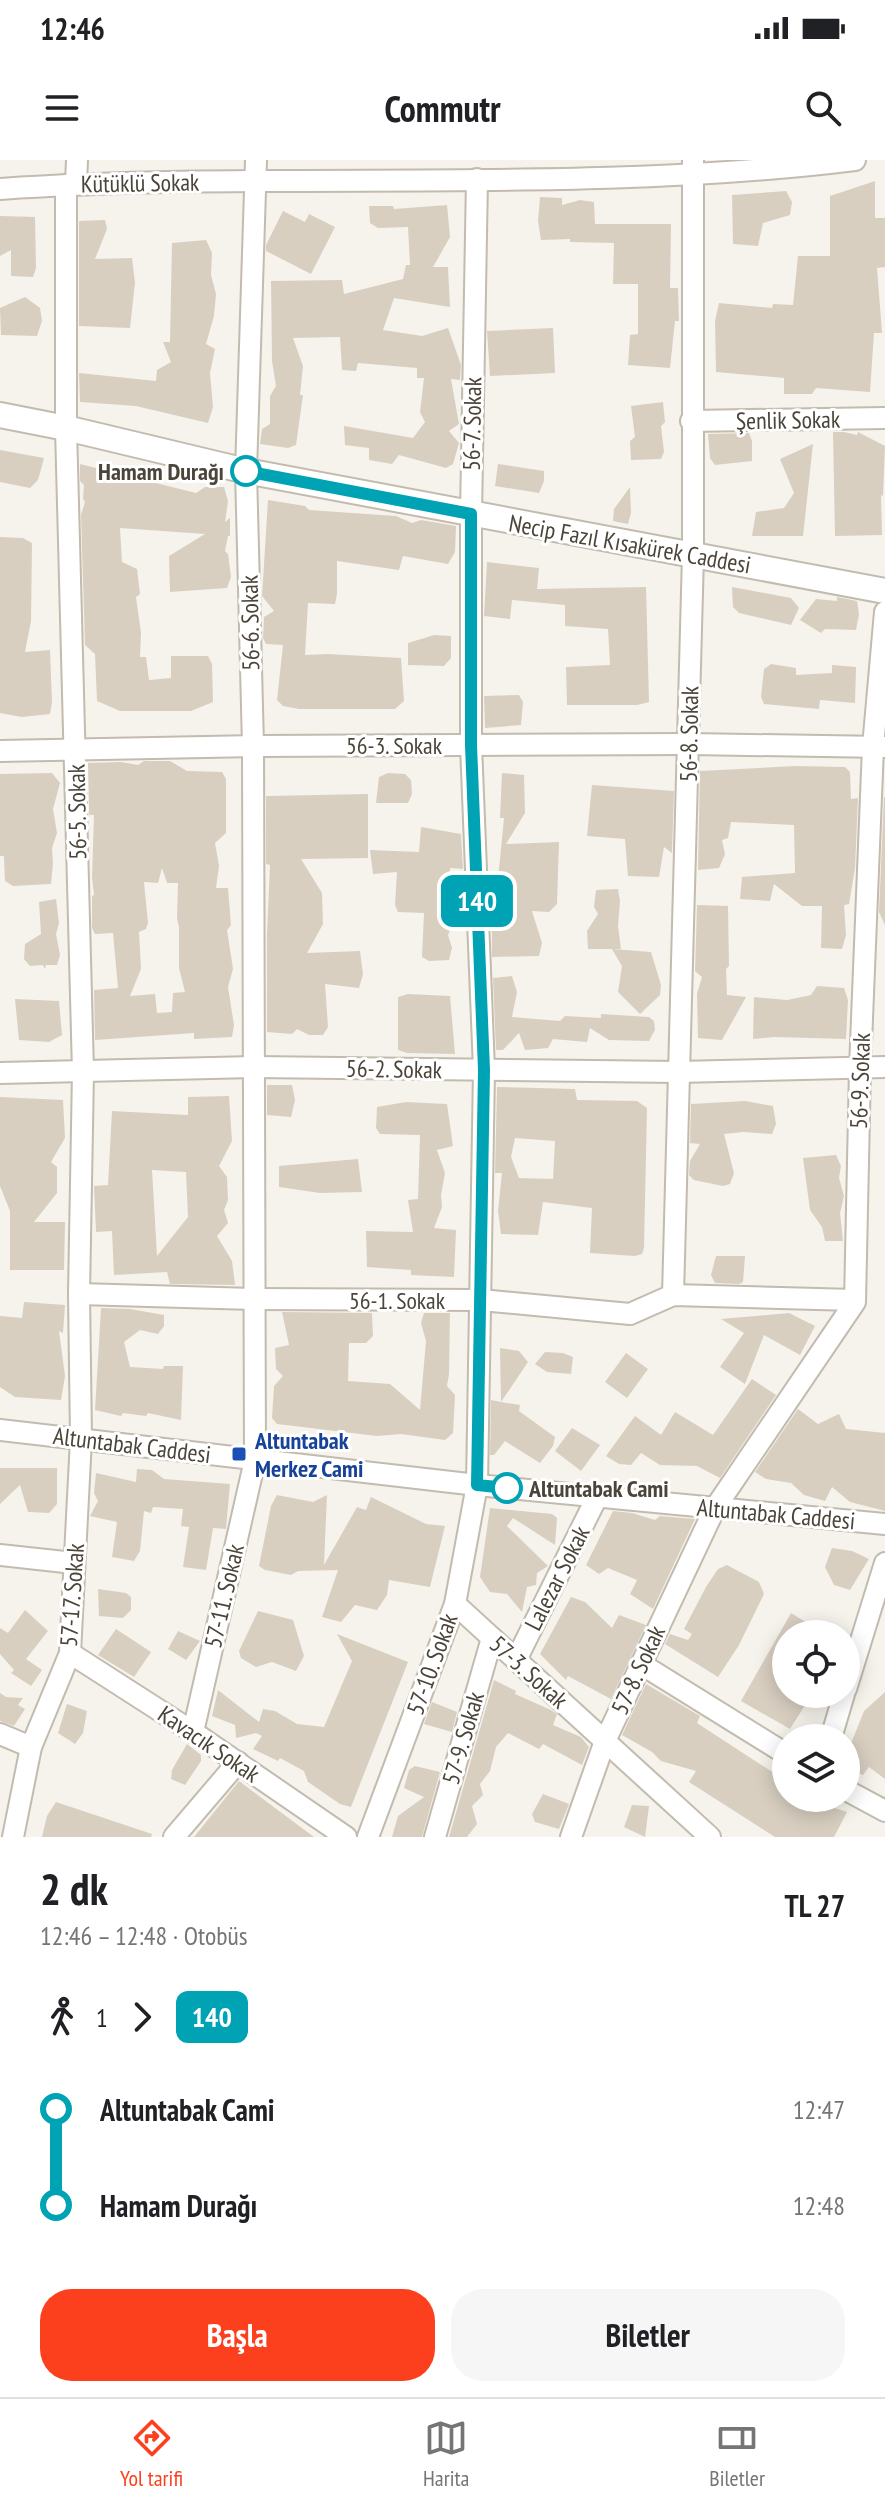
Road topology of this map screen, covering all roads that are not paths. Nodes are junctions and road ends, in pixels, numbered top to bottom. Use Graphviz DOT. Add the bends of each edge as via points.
graph roads {
  1 [pos="77,160"];
  2 [pos="855,160"];
  3 [pos="693,166"];
  4 [pos="255,170"];
  5 [pos="477,179"];
  6 [pos="71,184"];
  7 [pos="0,189"];
  8 [pos="0,415"];
  9 [pos="885,418"];
  10 [pos="691,421"];
  11 [pos="66,428"];
  12 [pos="246,471"];
  13 [pos="471,514"];
  14 [pos="693,555"];
  15 [pos="885,591"];
  16 [pos="885,612"];
  17 [pos="689,744"];
  18 [pos="471,745"];
  19 [pos="253,746"];
  20 [pos="879,747"];
  21 [pos="0,751"];
  22 [pos="76,751"];
  23 [pos="254,1067"];
  24 [pos="885,1067"];
  25 [pos="860,1068"];
  26 [pos="484,1070"];
  27 [pos="83,1072"];
  28 [pos="678,1072"];
  29 [pos="0,1073"];
  30 [pos="79,1294"];
  31 [pos="673,1295"];
  32 [pos="253,1299"];
  33 [pos="481,1300"];
  34 [pos="854,1300"];
  35 [pos="0,1430"];
  36 [pos="81,1439"];
  37 [pos="255,1460"];
  38 [pos="477,1485"];
  39 [pos="597,1497"];
  40 [pos="715,1508"];
  41 [pos="885,1524"];
  42 [pos="0,1555"];
  43 [pos="74,1563"];
  44 [pos="885,1563"];
  45 [pos="455,1604"];
  46 [pos="492,1638"];
  47 [pos="860,1643"];
  48 [pos="70,1653"];
  49 [pos="516,1660"];
  50 [pos="641,1664"];
  51 [pos="193,1732"];
  52 [pos="0,1734"];
  53 [pos="605,1741"];
  54 [pos="772,1745"];
  55 [pos="31,1747"];
  56 [pos="238,1762"];
  57 [pos="860,1798"];
  58 [pos="885,1811"];
  59 [pos="13,1837"];
  60 [pos="174,1837"];
  61 [pos="346,1837"];
  62 [pos="368,1837"];
  63 [pos="435,1837"];
  64 [pos="571,1837"];
  65 [pos="710,1837"];
  1 -- 6 [label="street, 56-5. Sokak"];
  2 -- 3 [label="street, Kütüklü Sokak"];
  3 -- 5 [label="street, Kütüklü Sokak" via="610,178"];
  3 -- 10 [label="street, 56-8. Sokak"];
  4 -- 5 [label="street, Kütüklü Sokak"];
  4 -- 6 [label="street, Kütüklü Sokak"];
  4 -- 12 [label="street, 56-6. Sokak"];
  5 -- 13 [label="street, 56-7. Sokak"];
  6 -- 7 [label="street, Kütüklü Sokak"];
  6 -- 11 [label="street, 56-5. Sokak"];
  8 -- 11 [label="street, Necip Fazıl Kısakürek Caddesi"];
  9 -- 10 [label="street, Şenlik Sokak"];
  10 -- 14 [label="street, 56-8. Sokak"];
  11 -- 12 [label="street, Necip Fazıl Kısakürek Caddesi"];
  11 -- 22 [label="street, 56-5. Sokak"];
  12 -- 13 [label="street, Necip Fazıl Kısakürek Caddesi"];
  12 -- 19 [label="street, 56-6. Sokak"];
  13 -- 14 [label="street, Necip Fazıl Kısakürek Caddesi"];
  13 -- 18 [label="street, 56-7. Sokak"];
  14 -- 15 [label="street, Necip Fazıl Kısakürek Caddesi"];
  14 -- 17 [label="street, 56-8. Sokak"];
  16 -- 20 [label="street, 56-9. Sokak"];
  17 -- 18 [label="street, 56-3. Sokak"];
  17 -- 20 [label="street, 56-3. Sokak"];
  17 -- 28 [label="street, 56-8. Sokak"];
  18 -- 19 [label="street, 56-3. Sokak"];
  18 -- 26 [label="street, 56-7. Sokak"];
  19 -- 22 [label="street, 56-3. Sokak"];
  19 -- 23 [label="street, 56-6. Sokak"];
  20 -- 25 [label="street, 56-9. Sokak"];
  21 -- 22 [label="street, 56-3. Sokak"];
  22 -- 27 [label="street, 56-5. Sokak"];
  23 -- 26 [label="street, 56-2. Sokak"];
  23 -- 27 [label="street, 56-2. Sokak"];
  23 -- 32 [label="street, 56-6. Sokak"];
  24 -- 25 [label="street, 56-2. Sokak"];
  25 -- 28 [label="street, 56-2. Sokak"];
  25 -- 34 [label="street, 56-9. Sokak"];
  26 -- 28 [label="street, 56-2. Sokak"];
  26 -- 33 [label="street, 56-7. Sokak"];
  27 -- 29 [label="street, 56-2. Sokak"];
  27 -- 30 [label="street, 56-5. Sokak"];
  28 -- 31 [label="street, 56-8. Sokak"];
  30 -- 32 [label="street, 56-1. Sokak"];
  30 -- 36 [label="street, 56-5. Sokak"];
  31 -- 33 [label="street, 56-1. Sokak" via="630,1314"];
  31 -- 34 [label="street, 56-1. Sokak"];
  32 -- 33 [label="street, 56-1. Sokak"];
  32 -- 37 [label="street, 57-11. Sokak"];
  33 -- 38 [label="street, 56-7. Sokak"];
  34 -- 40 [label="street, 56-9. Sokak"];
  35 -- 36 [label="street, Altuntabak Caddesi"];
  36 -- 37 [label="street, Altuntabak Caddesi"];
  36 -- 43 [label="street, 57-17. Sokak"];
  37 -- 38 [label="street, Altuntabak Caddesi"];
  37 -- 51 [label="street, 57-11. Sokak"];
  38 -- 39 [label="street, Altuntabak Caddesi"];
  38 -- 45 [label="street, 57-10. Sokak"];
  39 -- 40 [label="street, Altuntabak Caddesi"];
  39 -- 49 [label="street, Lalezar Sokak"];
  40 -- 41 [label="street, Altuntabak Caddesi"];
  40 -- 50 [label="street, 57-8. Sokak"];
  42 -- 43 [label="street"];
  43 -- 48 [label="street, 57-17. Sokak"];
  44 -- 47 [label="street"];
  45 -- 46 [label="street, 57-3. Sokak"];
  45 -- 62 [label="street, 57-10. Sokak"];
  46 -- 49 [label="street, 57-3. Sokak"];
  46 -- 63 [label="street, 57-9. Sokak"];
  48 -- 51 [label="street, Kavacık Sokak"];
  48 -- 55 [label="street, 57-17. Sokak"];
  49 -- 53 [label="street, 57-3. Sokak"];
  50 -- 53 [label="street, 57-8. Sokak"];
  50 -- 54 [label="street"];
  51 -- 56 [label="street, Kavacık Sokak"];
  52 -- 55 [label="street"];
  53 -- 64 [label="street, 57-8. Sokak"];
  53 -- 65 [label="street, 57-3. Sokak"];
  55 -- 59 [label="street, 57-17. Sokak"];
  56 -- 60 [label="street"];
  56 -- 61 [label="street, Kavacık Sokak"];
  57 -- 58 [label="street"];
}
